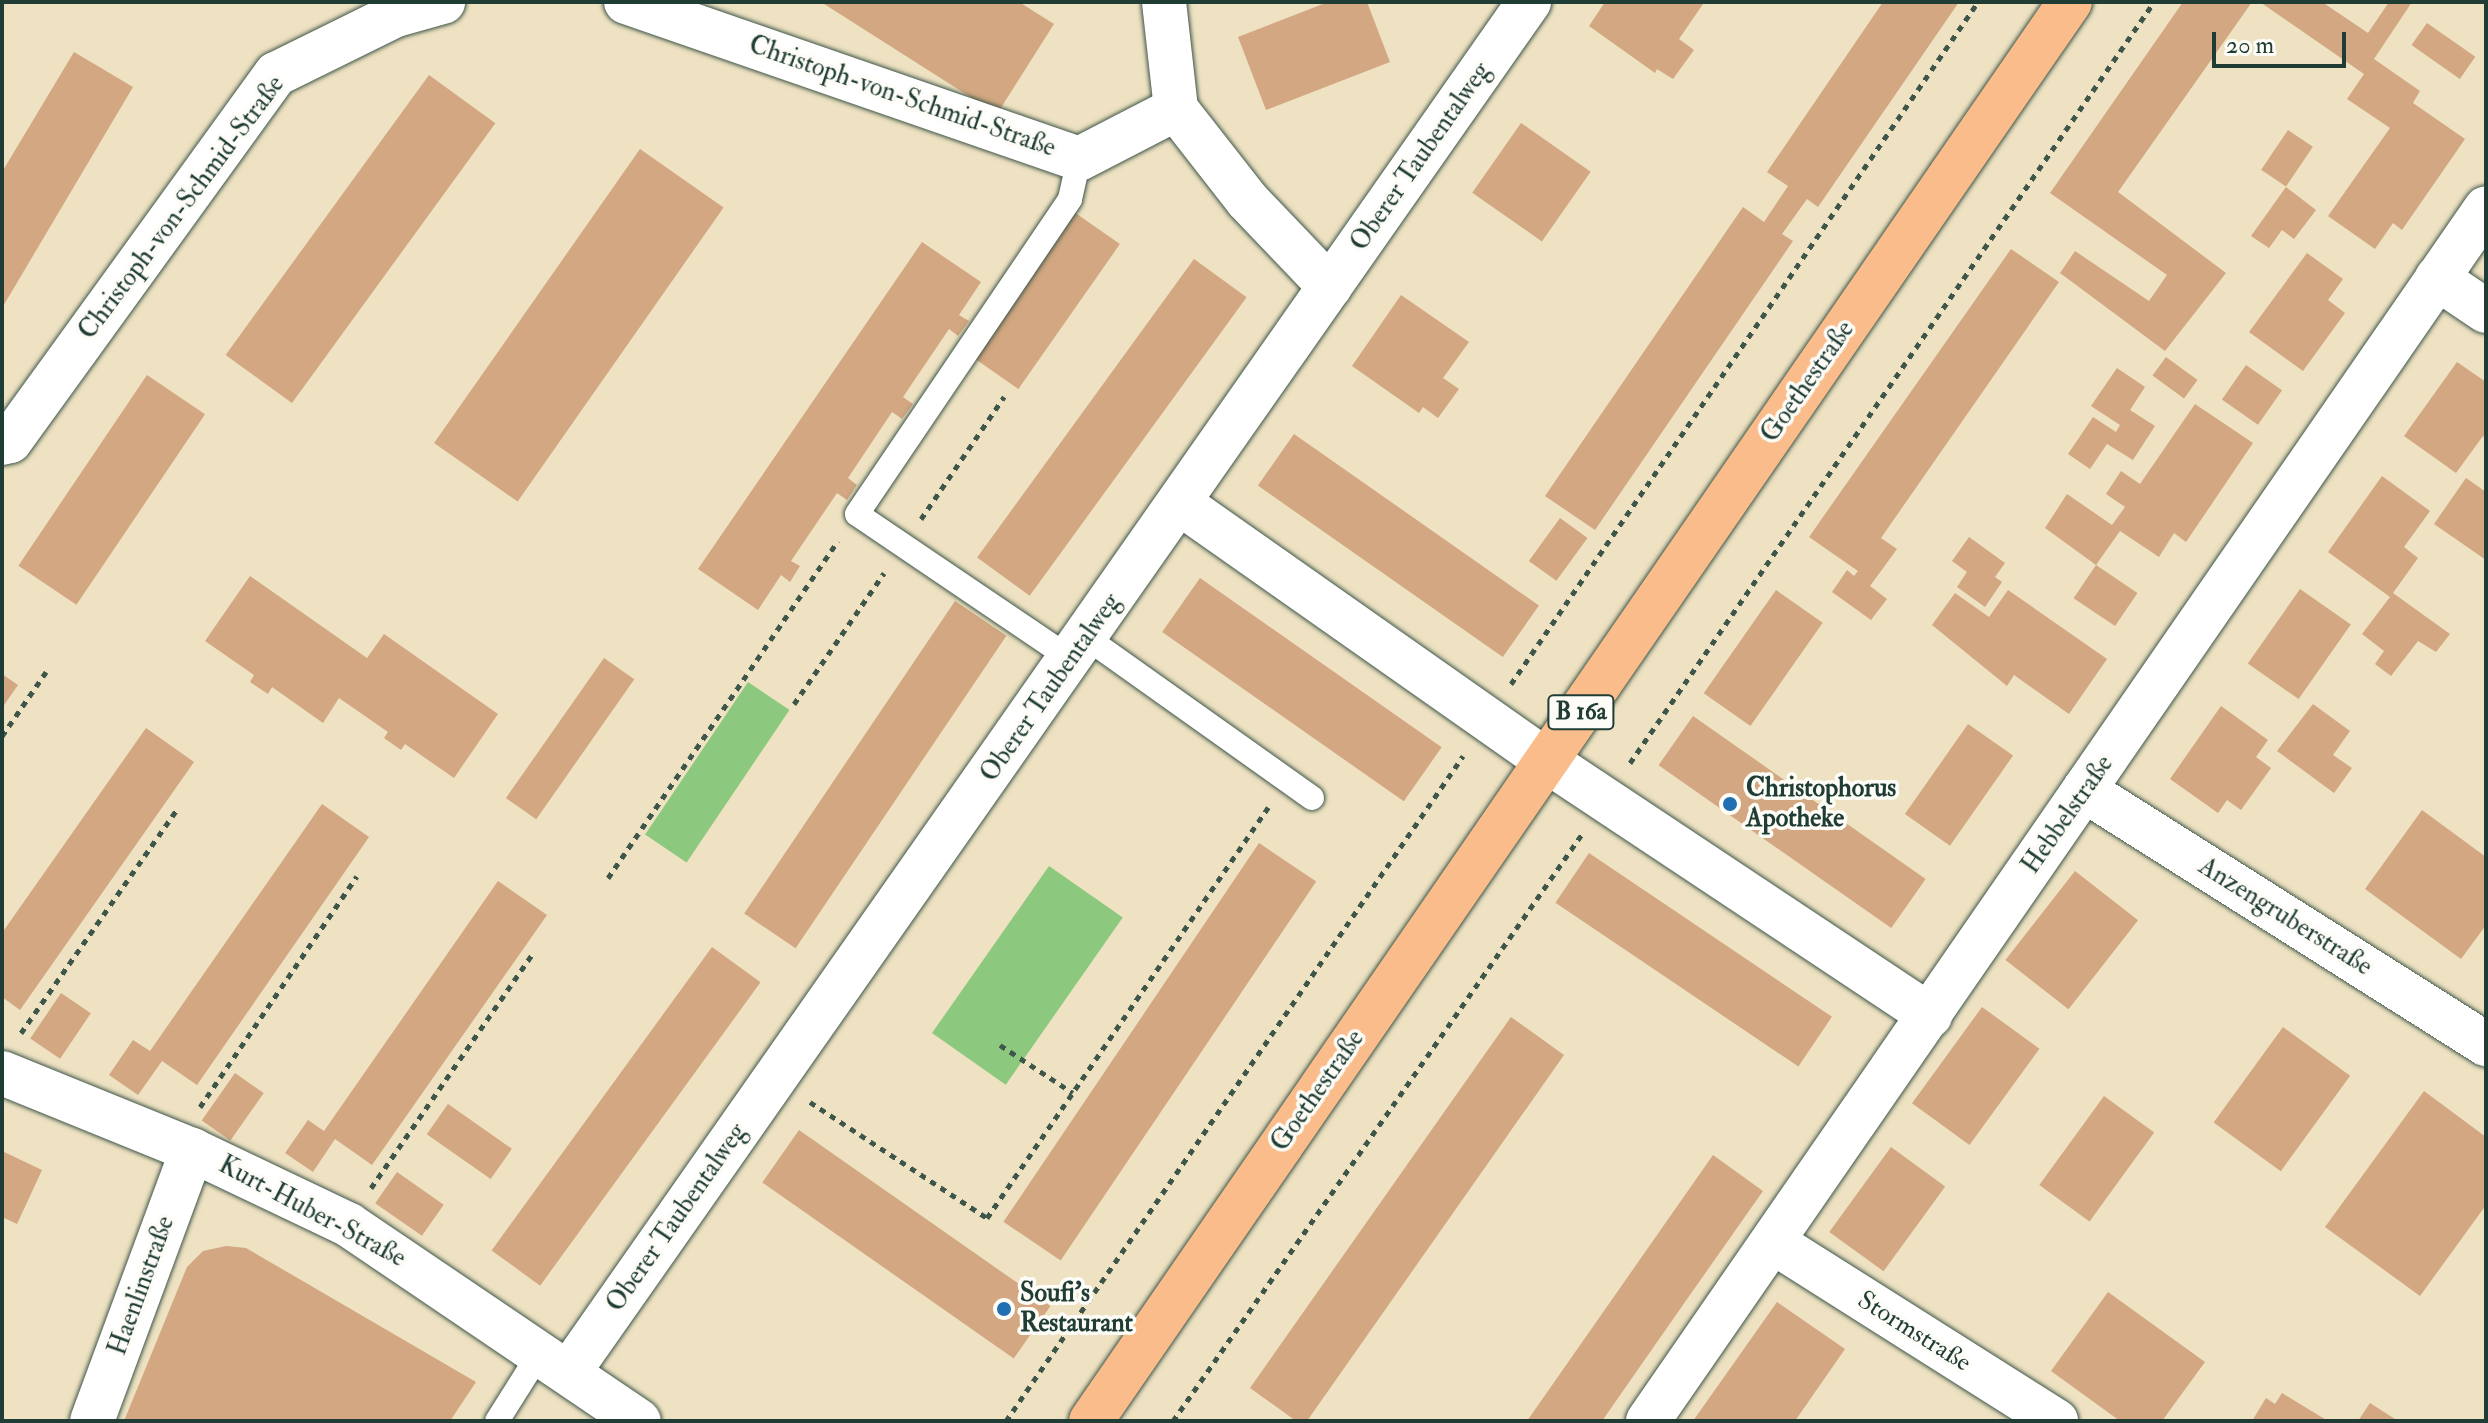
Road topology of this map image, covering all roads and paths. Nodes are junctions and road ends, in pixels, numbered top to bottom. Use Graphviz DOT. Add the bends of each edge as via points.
graph roads {
  1 [pos="443,2"];
  2 [pos="626,2"];
  3 [pos="1164,2"];
  4 [pos="1529,2"];
  5 [pos="1978,2"];
  6 [pos="2070,2"];
  7 [pos="2154,2"];
  8 [pos="1176,109"];
  9 [pos="1079,159"];
  10 [pos="2486,208"];
  11 [pos="2437,278"];
  12 [pos="1330,287"];
  13 [pos="2486,311"];
  14 [pos="2,443"];
  15 [pos="1181,504"];
  16 [pos="857,514"];
  17 [pos="1079,648"];
  18 [pos="46,672"];
  19 [pos="1487,720"];
  20 [pos="2,736"];
  21 [pos="1547,761"];
  22 [pos="1286,779"];
  23 [pos="2084,790"];
  24 [pos="1312,798"];
  25 [pos="1605,800"];
  26 [pos="176,811"];
  27 [pos="357,876"];
  28 [pos="608,878"];
  29 [pos="534,952"];
  30 [pos="1930,1015"];
  31 [pos="2486,1044"];
  32 [pos="1000,1045"];
  33 [pos="2,1073"];
  34 [pos="774,1079"];
  35 [pos="1073,1093"];
  36 [pos="186,1149"];
  37 [pos="349,1225"];
  38 [pos="1773,1242"];
  39 [pos="555,1362"];
  40 [pos="92,1421"];
  41 [pos="497,1421"];
  42 [pos="639,1421"];
  43 [pos="1006,1421"];
  44 [pos="1091,1421"];
  45 [pos="1173,1421"];
  46 [pos="1648,1421"];
  47 [pos="2056,1421"];
  1 -- 14 [label="street, Christoph-von-Schmid-Straße" via="396,15 276,74 10,441"];
  2 -- 9 [label="street, Christoph-von-Schmid-Straße"];
  3 -- 8 [label="street"];
  4 -- 12 [label="street, Oberer Taubentalweg"];
  5 -- 19 [label="path"];
  6 -- 21 [label="main road, Goethestraße / B 16a"];
  7 -- 25 [label="path"];
  8 -- 9 [label="street, Christoph-von-Schmid-Straße"];
  8 -- 12 [label="street" via="1247,200"];
  9 -- 16 [label="lane" via="1070,199"];
  10 -- 11 [label="street, Hebbelstraße"];
  11 -- 13 [label="street"];
  11 -- 23 [label="street, Hebbelstraße"];
  12 -- 15 [label="street, Oberer Taubentalweg"];
  15 -- 17 [label="street, Oberer Taubentalweg"];
  15 -- 19 [label="street"];
  16 -- 17 [label="lane"];
  16 -- 28 [label="path"];
  17 -- 22 [label="lane"];
  17 -- 34 [label="street, Oberer Taubentalweg"];
  18 -- 20 [label="path"];
  19 -- 21 [label="street"];
  19 -- 43 [label="path"];
  21 -- 25 [label="street"];
  21 -- 44 [label="main road, Goethestraße / B 16a"];
  22 -- 24 [label="lane"];
  22 -- 35 [label="path"];
  23 -- 30 [label="street, Hebbelstraße"];
  23 -- 31 [label="street, Anzengruberstraße"];
  25 -- 30 [label="street"];
  25 -- 45 [label="path"];
  26 -- 33 [label="path" via="15,1042"];
  27 -- 36 [label="path" via="191,1119"];
  29 -- 37 [label="path"];
  30 -- 38 [label="street, Hebbelstraße"];
  32 -- 35 [label="path"];
  33 -- 36 [label="street, Kurt-Huber-Straße"];
  34 -- 35 [label="path" via="987,1218"];
  34 -- 39 [label="street, Oberer Taubentalweg"];
  36 -- 37 [label="street, Kurt-Huber-Straße"];
  36 -- 40 [label="street, Haenlinstraße"];
  37 -- 39 [label="street, Kurt-Huber-Straße"];
  38 -- 46 [label="street, Hebbelstraße"];
  38 -- 47 [label="street, Stormstraße"];
  39 -- 41 [label="lane"];
  39 -- 42 [label="street, Kurt-Huber-Straße"];
}
